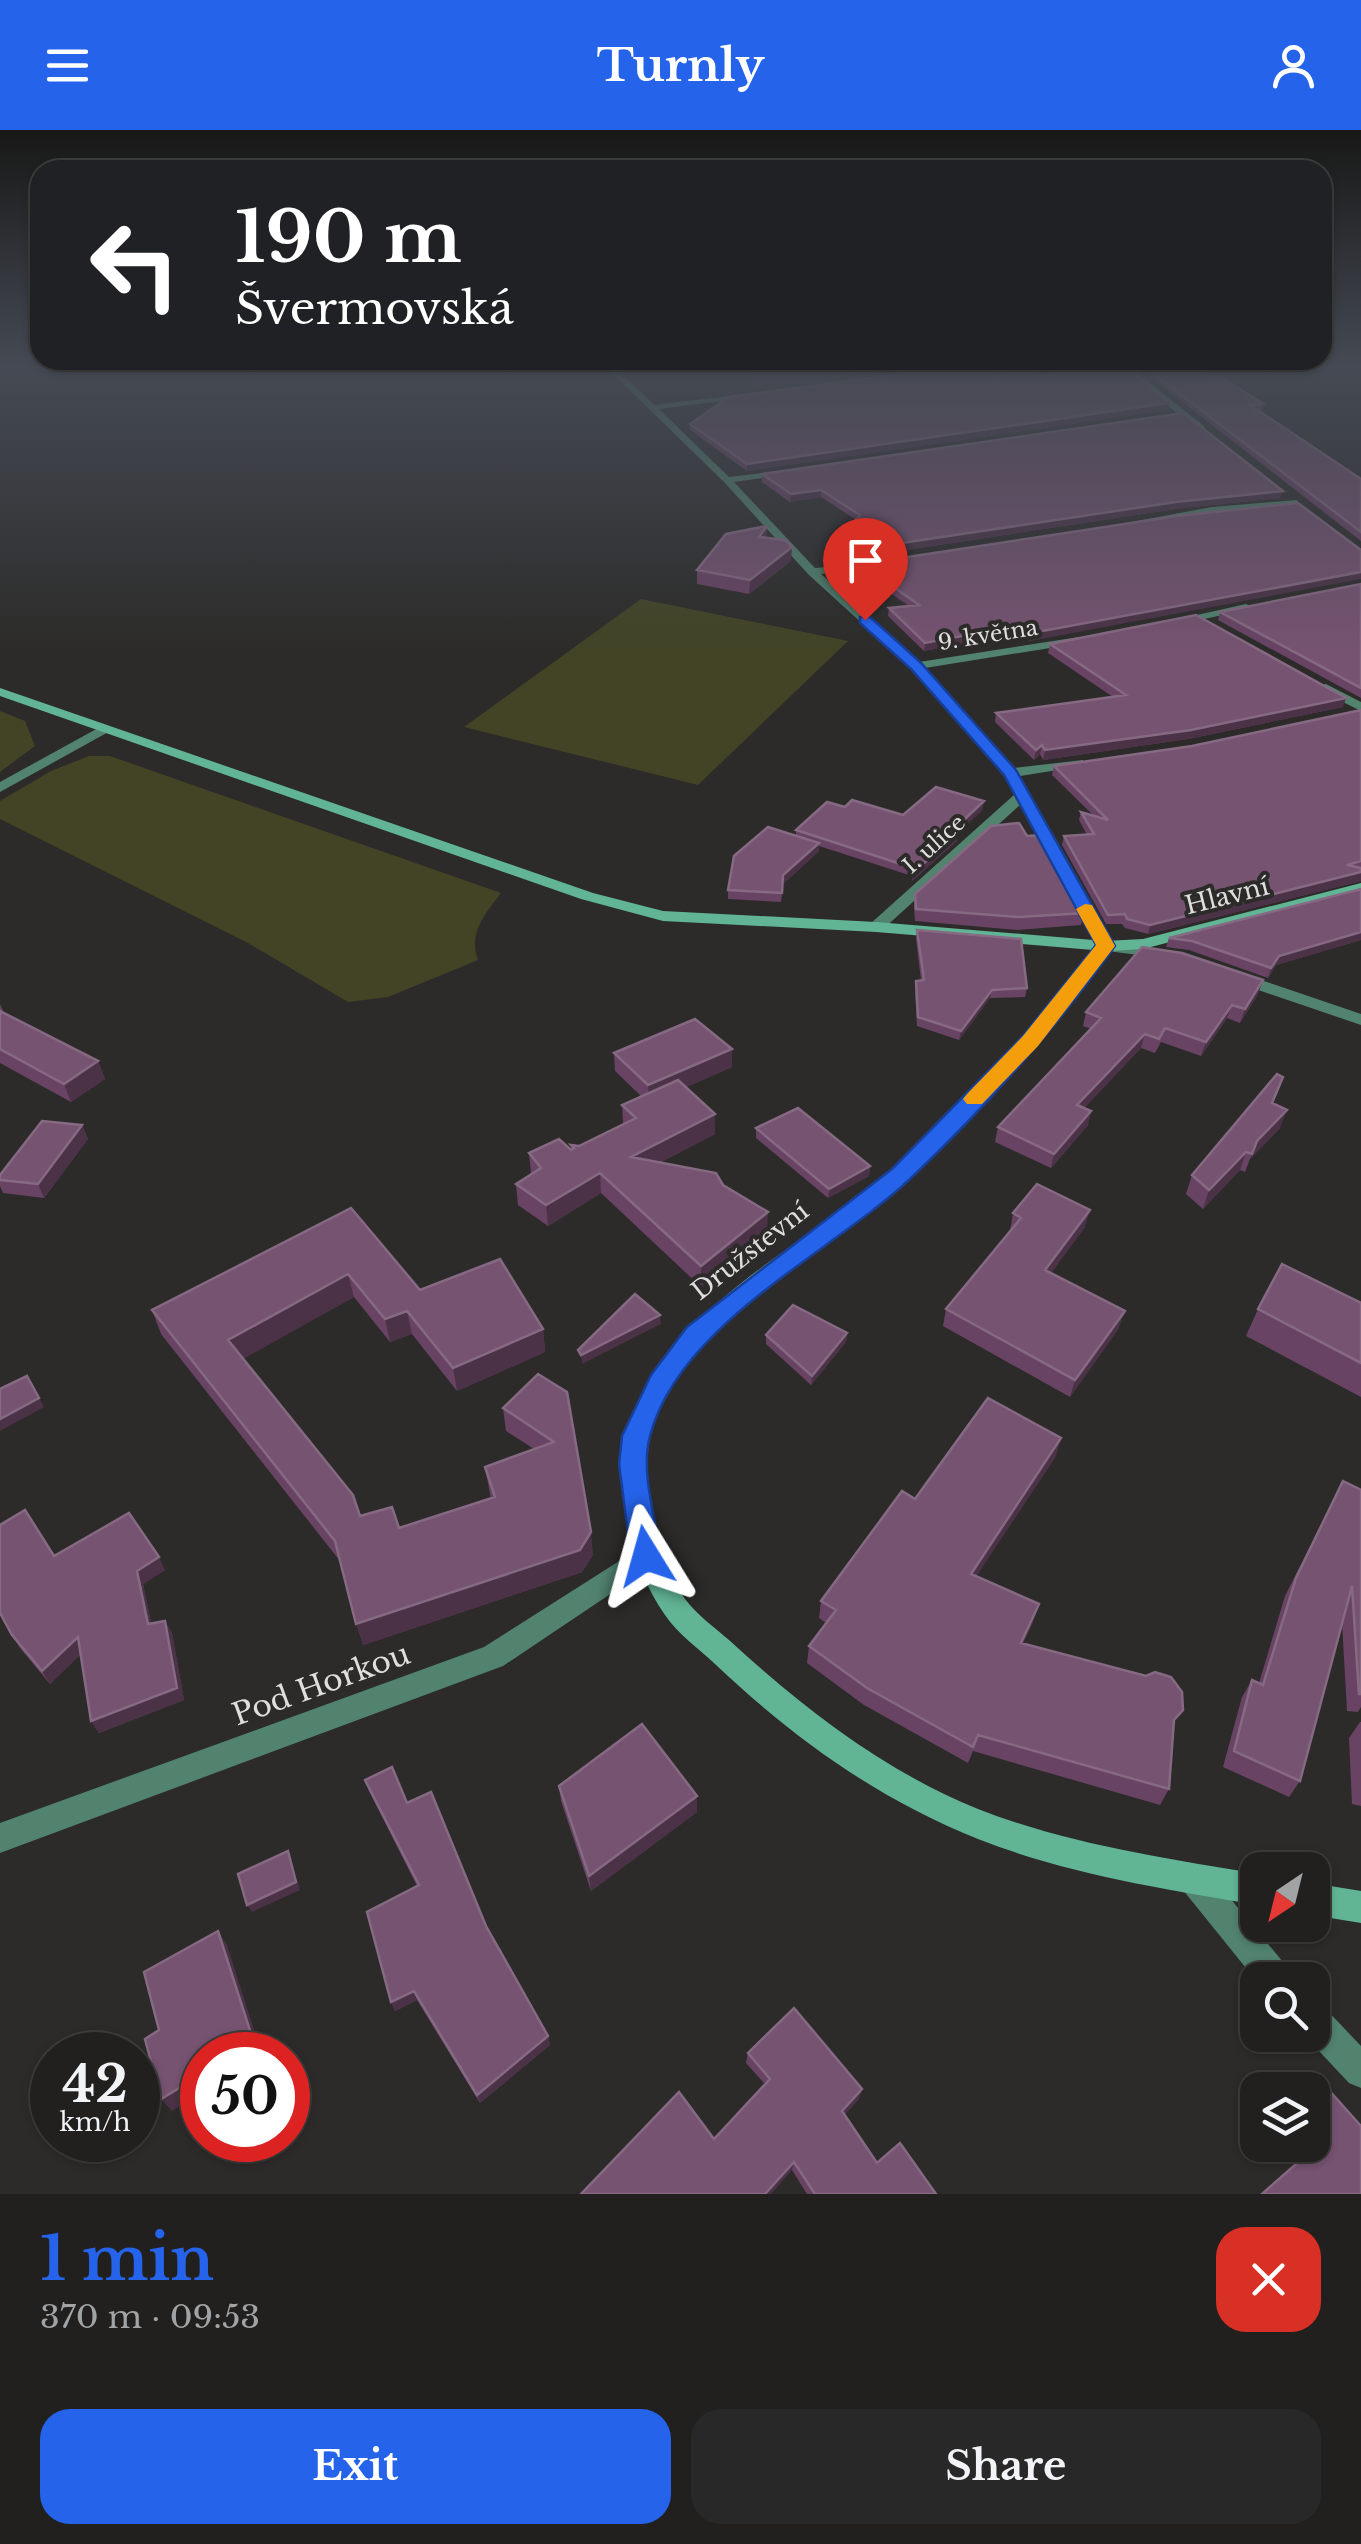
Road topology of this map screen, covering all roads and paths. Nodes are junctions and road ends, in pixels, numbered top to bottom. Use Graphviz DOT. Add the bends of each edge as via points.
graph roads {
  1 [pos="707,461"];
  2 [pos="803,469"];
  3 [pos="727,480"];
  4 [pos="1283,492"];
  5 [pos="1297,503"];
  6 [pos="1313,515"];
  7 [pos="1117,525"];
  8 [pos="890,563"];
  9 [pos="812,572"];
  10 [pos="1270,602"];
  11 [pos="1197,617"];
  12 [pos="1159,624"];
  13 [pos="1213,626"];
  14 [pos="1084,638"];
  15 [pos="916,666"];
  16 [pos="1312,680"];
  17 [pos="0,692"];
  18 [pos="1361,709"];
  19 [pos="1342,715"];
  20 [pos="105,730"];
  21 [pos="1090,762"];
  22 [pos="1011,773"];
  23 [pos="0,788"];
  24 [pos="1021,796"];
  25 [pos="1361,888"];
  26 [pos="876,927"];
  27 [pos="1105,946"];
  28 [pos="1182,958"];
  29 [pos="1218,970"];
  30 [pos="1361,1020"];
  31 [pos="646,1556"];
  32 [pos="0,1838"];
  33 [pos="1194,1879"];
  34 [pos="1240,1887"];
  35 [pos="1330,1902"];
  36 [pos="1361,1907"];
  37 [pos="1261,1962"];
  38 [pos="1330,2038"];
  39 [pos="1361,2071"];
  1 -- 3 [label="street"];
  2 -- 3 [label="street"];
  3 -- 9 [label="street"];
  4 -- 5 [label="street"];
  5 -- 6 [label="street"];
  5 -- 7 [label="street"];
  8 -- 9 [label="street"];
  9 -- 15 [label="street"];
  10 -- 11 [label="street"];
  11 -- 12 [label="street"];
  11 -- 13 [label="street"];
  14 -- 15 [label="street, 9. května"];
  15 -- 22 [label="street"];
  16 -- 18 [label="street"];
  17 -- 20 [label="main road"];
  18 -- 19 [label="street"];
  20 -- 23 [label="street"];
  20 -- 26 [label="main road" via="587,896 663,916"];
  21 -- 22 [label="street"];
  22 -- 24 [label="street"];
  24 -- 26 [label="street, I. ulice"];
  24 -- 27 [label="street"];
  25 -- 27 [label="main road, Hlavní" via="1143,944"];
  26 -- 27 [label="main road"];
  27 -- 28 [label="street"];
  27 -- 31 [label="main road, Družstevní" via="1030,1041 900,1175 696,1334 660,1382 636,1436 633,1464"];
  29 -- 30 [label="street"];
  31 -- 32 [label="street, Pod Horkou" via="493,1656"];
  31 -- 33 [label="main road, Družstevní" via="676,1610 750,1681 907,1789 1006,1834"];
  33 -- 34 [label="main road, Družstevní"];
  33 -- 37 [label="street"];
  35 -- 36 [label="main road"];
  38 -- 39 [label="street"];
}
